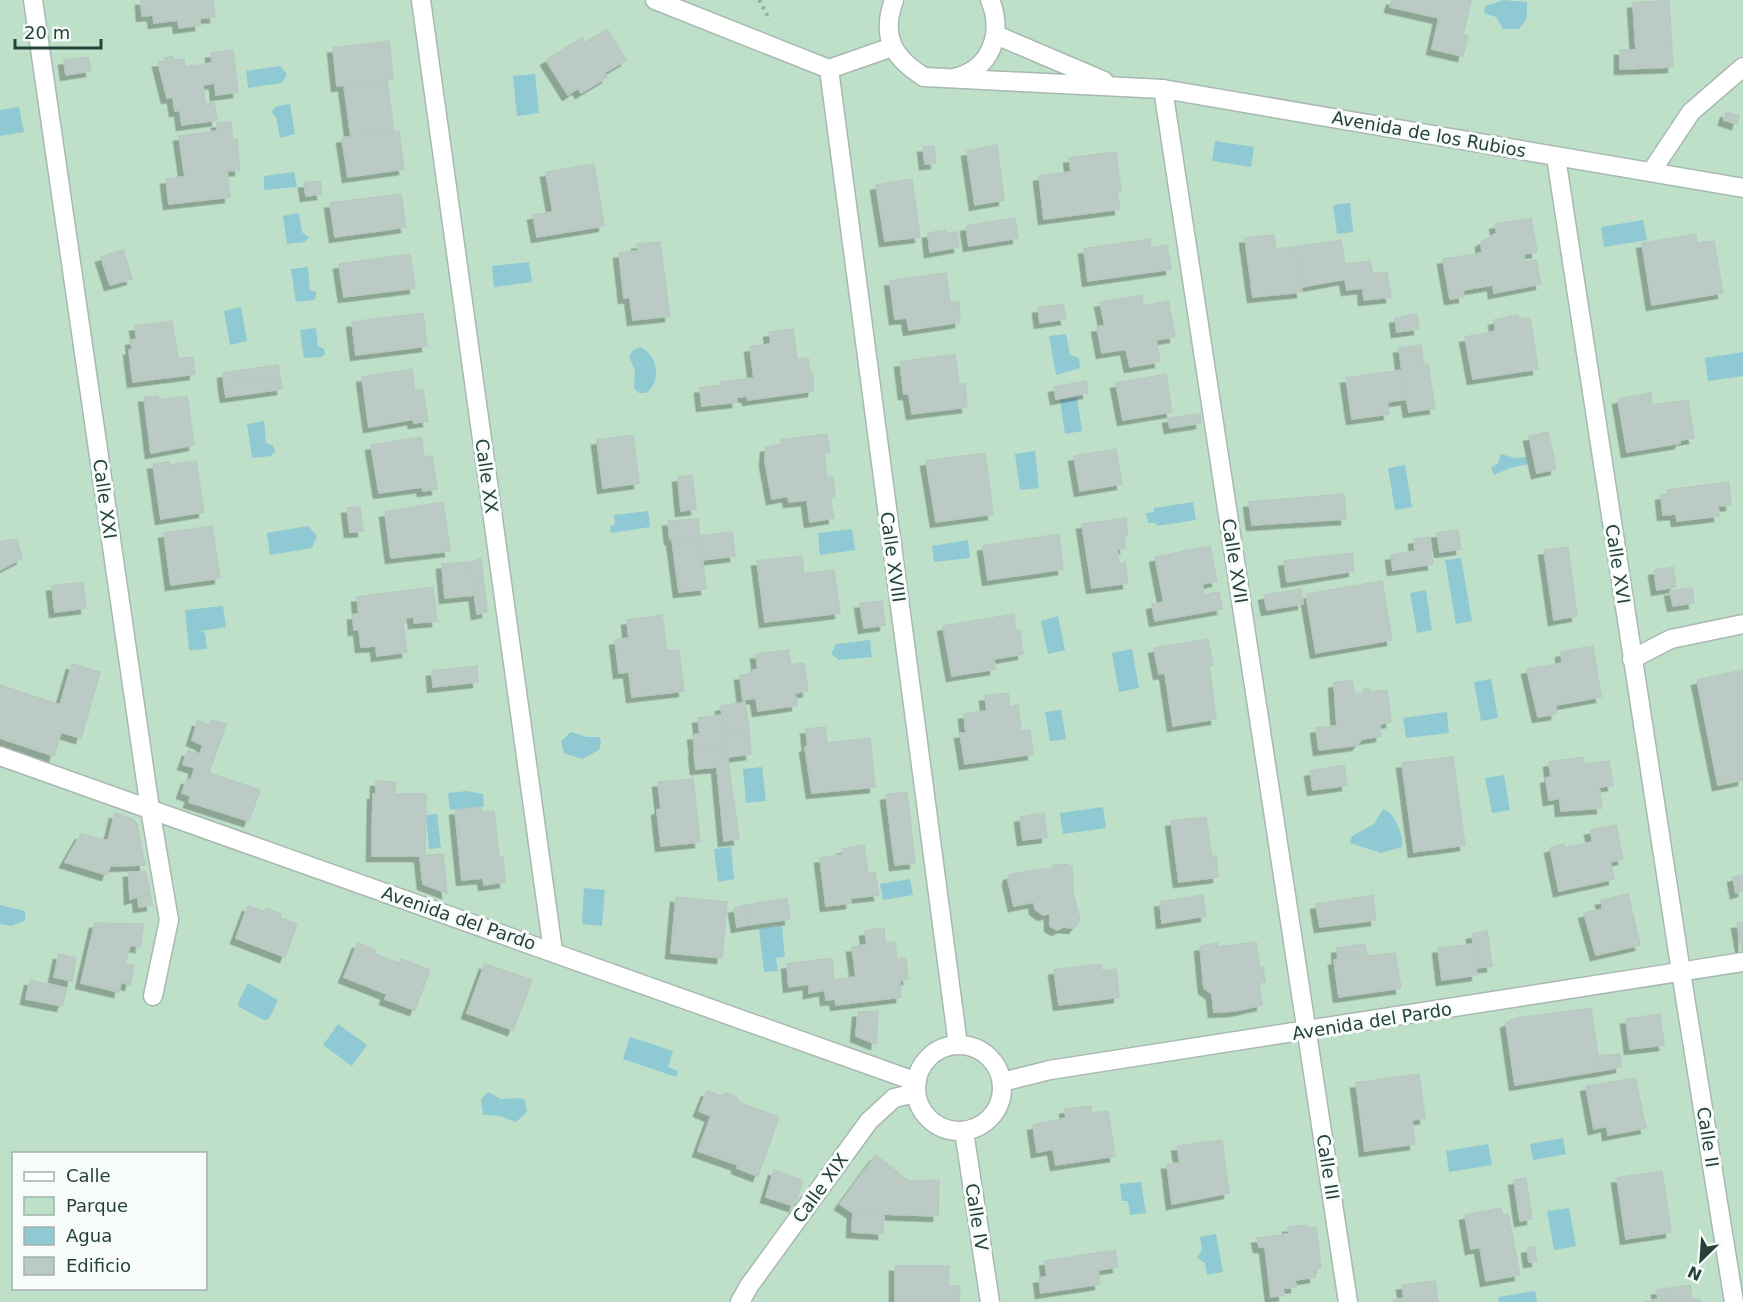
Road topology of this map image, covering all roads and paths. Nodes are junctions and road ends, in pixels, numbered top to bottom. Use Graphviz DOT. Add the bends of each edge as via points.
graph roads {
  1 [pos="33,0"];
  2 [pos="421,0"];
  3 [pos="655,0"];
  4 [pos="894,0"];
  5 [pos="990,0"];
  6 [pos="996,35"];
  7 [pos="892,47"];
  8 [pos="1743,68"];
  9 [pos="829,69"];
  10 [pos="946,80"];
  11 [pos="1114,85"];
  12 [pos="1163,89"];
  13 [pos="1556,157"];
  14 [pos="1651,172"];
  15 [pos="1743,188"];
  16 [pos="1743,624"];
  17 [pos="1632,659"];
  18 [pos="0,756"];
  19 [pos="150,809"];
  20 [pos="553,951"];
  21 [pos="1743,962"];
  22 [pos="1680,972"];
  23 [pos="153,996"];
  24 [pos="1307,1032"];
  25 [pos="958,1045"];
  26 [pos="1002,1082"];
  27 [pos="917,1087"];
  28 [pos="964,1131"];
  29 [pos="740,1302"];
  30 [pos="990,1302"];
  31 [pos="1348,1302"];
  32 [pos="1734,1302"];
  1 -- 19 [label="street, Calle XXI"];
  2 -- 20 [label="street, Calle XX"];
  3 -- 9 [label="street"];
  4 -- 7 [label="street" via="887,24"];
  5 -- 6 [label="street" via="996,14"];
  6 -- 10 [label="street" via="979,66 964,76"];
  6 -- 11 [label="street, Avenida de los Rubios"];
  7 -- 9 [label="street"];
  7 -- 10 [label="street, Avenida de los Rubios" via="905,65 924,77"];
  8 -- 14 [label="street" via="1691,112"];
  9 -- 25 [label="street, Calle XVIII"];
  10 -- 11 [label="street, Avenida de los Rubios"];
  11 -- 12 [label="street, Avenida de los Rubios"];
  12 -- 13 [label="street, Avenida de los Rubios"];
  12 -- 24 [label="street, Calle XVII"];
  13 -- 14 [label="street, Avenida de los Rubios"];
  13 -- 17 [label="street, Calle XVI"];
  14 -- 15 [label="street, Avenida de los Rubios"];
  16 -- 17 [label="street" via="1671,639"];
  17 -- 22 [label="street, Calle XVI"];
  18 -- 19 [label="street, Avenida del Pardo"];
  19 -- 20 [label="street, Avenida del Pardo"];
  19 -- 23 [label="street, Calle XXI" via="169,920"];
  20 -- 27 [label="street, Avenida del Pardo"];
  21 -- 22 [label="street, Avenida del Pardo"];
  22 -- 24 [label="street, Avenida del Pardo"];
  22 -- 32 [label="street, Calle II"];
  24 -- 26 [label="street, Avenida del Pardo" via="1050,1070"];
  24 -- 31 [label="street, Calle III"];
  25 -- 26 [label="street" via="987,1055"];
  25 -- 27 [label="street" via="939,1050 924,1064"];
  26 -- 28 [label="street" via="1001,1099 994,1114 981,1126"];
  27 -- 28 [label="street" via="921,1108 932,1121 947,1130"];
  27 -- 29 [label="street, Calle XIX" via="894,1098 869,1121"];
  28 -- 30 [label="street, Calle IV"];
}
